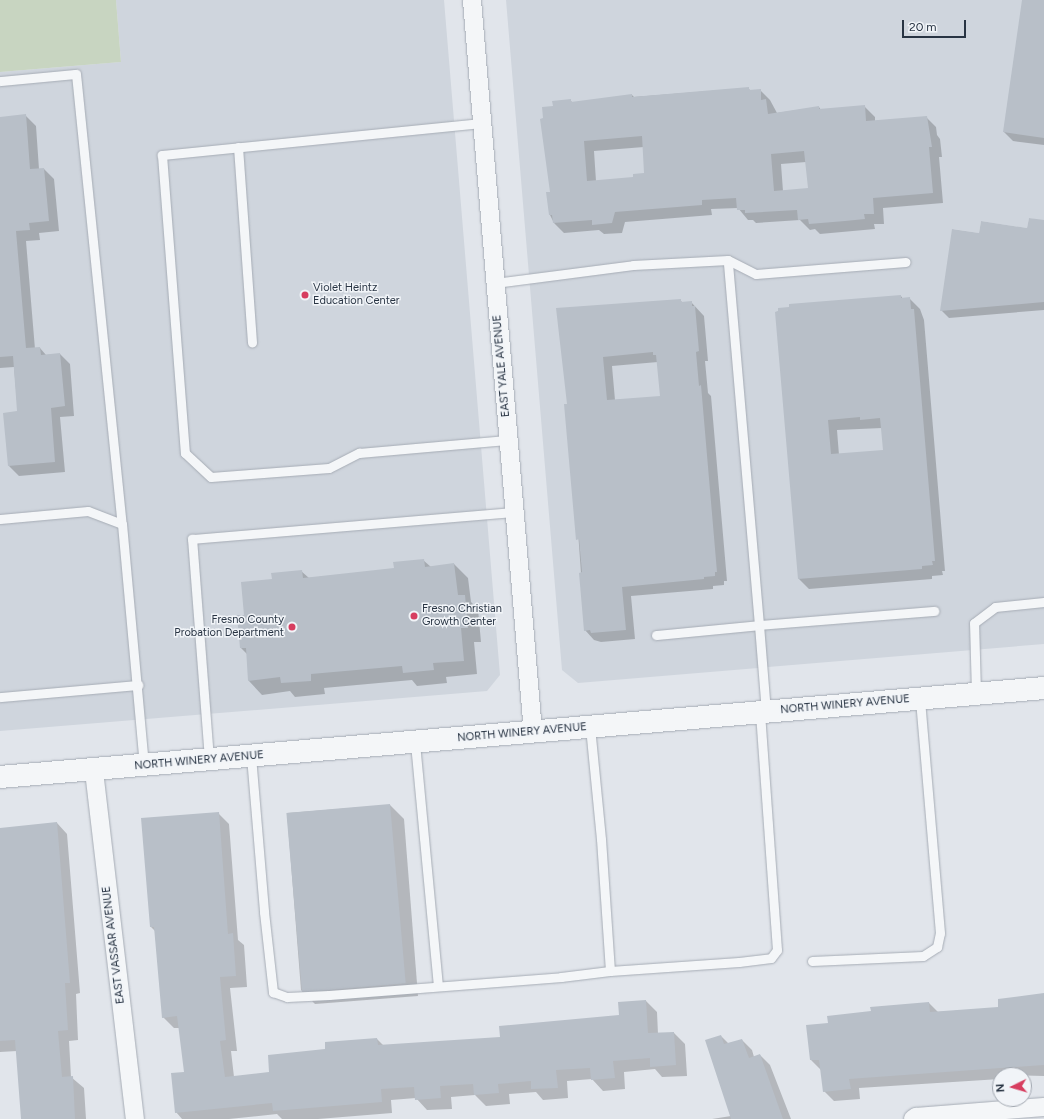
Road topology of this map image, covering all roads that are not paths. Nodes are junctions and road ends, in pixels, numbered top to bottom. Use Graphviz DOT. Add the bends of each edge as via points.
graph roads {
  1 [pos="472,0"];
  2 [pos="0,80"];
  3 [pos="482,122"];
  4 [pos="238,146"];
  5 [pos="728,260"];
  6 [pos="906,262"];
  7 [pos="495,282"];
  8 [pos="252,343"];
  9 [pos="509,440"];
  10 [pos="515,512"];
  11 [pos="0,519"];
  12 [pos="122,524"];
  13 [pos="1044,602"];
  14 [pos="934,611"];
  15 [pos="759,625"];
  16 [pos="656,635"];
  17 [pos="138,685"];
  18 [pos="1044,688"];
  19 [pos="976,693"];
  20 [pos="0,697"];
  21 [pos="920,699"];
  22 [pos="763,712"];
  23 [pos="590,727"];
  24 [pos="533,733"];
  25 [pos="415,743"];
  26 [pos="251,756"];
  27 [pos="209,760"];
  28 [pos="144,765"];
  29 [pos="94,771"];
  30 [pos="0,777"];
  31 [pos="812,961"];
  32 [pos="610,971"];
  33 [pos="438,986"];
  34 [pos="1044,1107"];
  35 [pos="135,1119"];
  36 [pos="913,1119"];
  1 -- 3 [label="street, EAST YALE AVENUE"];
  2 -- 12 [label="lane" via="76,74"];
  3 -- 4 [label="lane"];
  3 -- 7 [label="street, EAST YALE AVENUE"];
  4 -- 8 [label="lane"];
  4 -- 9 [label="lane" via="162,155 186,453 211,477 329,468 359,453"];
  5 -- 6 [label="lane" via="756,274"];
  5 -- 7 [label="lane" via="633,265"];
  5 -- 15 [label="lane"];
  7 -- 9 [label="street, EAST YALE AVENUE"];
  9 -- 10 [label="street, EAST YALE AVENUE"];
  10 -- 24 [label="street, EAST YALE AVENUE"];
  10 -- 27 [label="lane" via="192,539"];
  11 -- 12 [label="lane" via="88,511"];
  12 -- 17 [label="lane"];
  13 -- 19 [label="lane" via="995,607 974,623"];
  14 -- 15 [label="lane"];
  15 -- 16 [label="lane"];
  15 -- 22 [label="lane"];
  17 -- 20 [label="lane"];
  17 -- 28 [label="lane"];
  18 -- 19 [label="street, NORTH WINERY AVENUE"];
  19 -- 21 [label="street, NORTH WINERY AVENUE"];
  21 -- 22 [label="street, NORTH WINERY AVENUE"];
  21 -- 31 [label="lane" via="940,933 937,947 923,956"];
  22 -- 23 [label="street, NORTH WINERY AVENUE"];
  22 -- 32 [label="lane" via="778,950 771,958 739,962"];
  23 -- 24 [label="street, NORTH WINERY AVENUE"];
  23 -- 32 [label="lane"];
  24 -- 25 [label="street, NORTH WINERY AVENUE"];
  25 -- 26 [label="street, NORTH WINERY AVENUE"];
  25 -- 33 [label="lane"];
  26 -- 27 [label="street, NORTH WINERY AVENUE"];
  26 -- 33 [label="lane" via="264,912 274,992 287,997"];
  27 -- 28 [label="street, NORTH WINERY AVENUE"];
  28 -- 29 [label="street, NORTH WINERY AVENUE"];
  29 -- 30 [label="street, NORTH WINERY AVENUE"];
  29 -- 35 [label="street, EAST VASSAR AVENUE"];
  32 -- 33 [label="lane"];
  34 -- 36 [label="street"];
}
